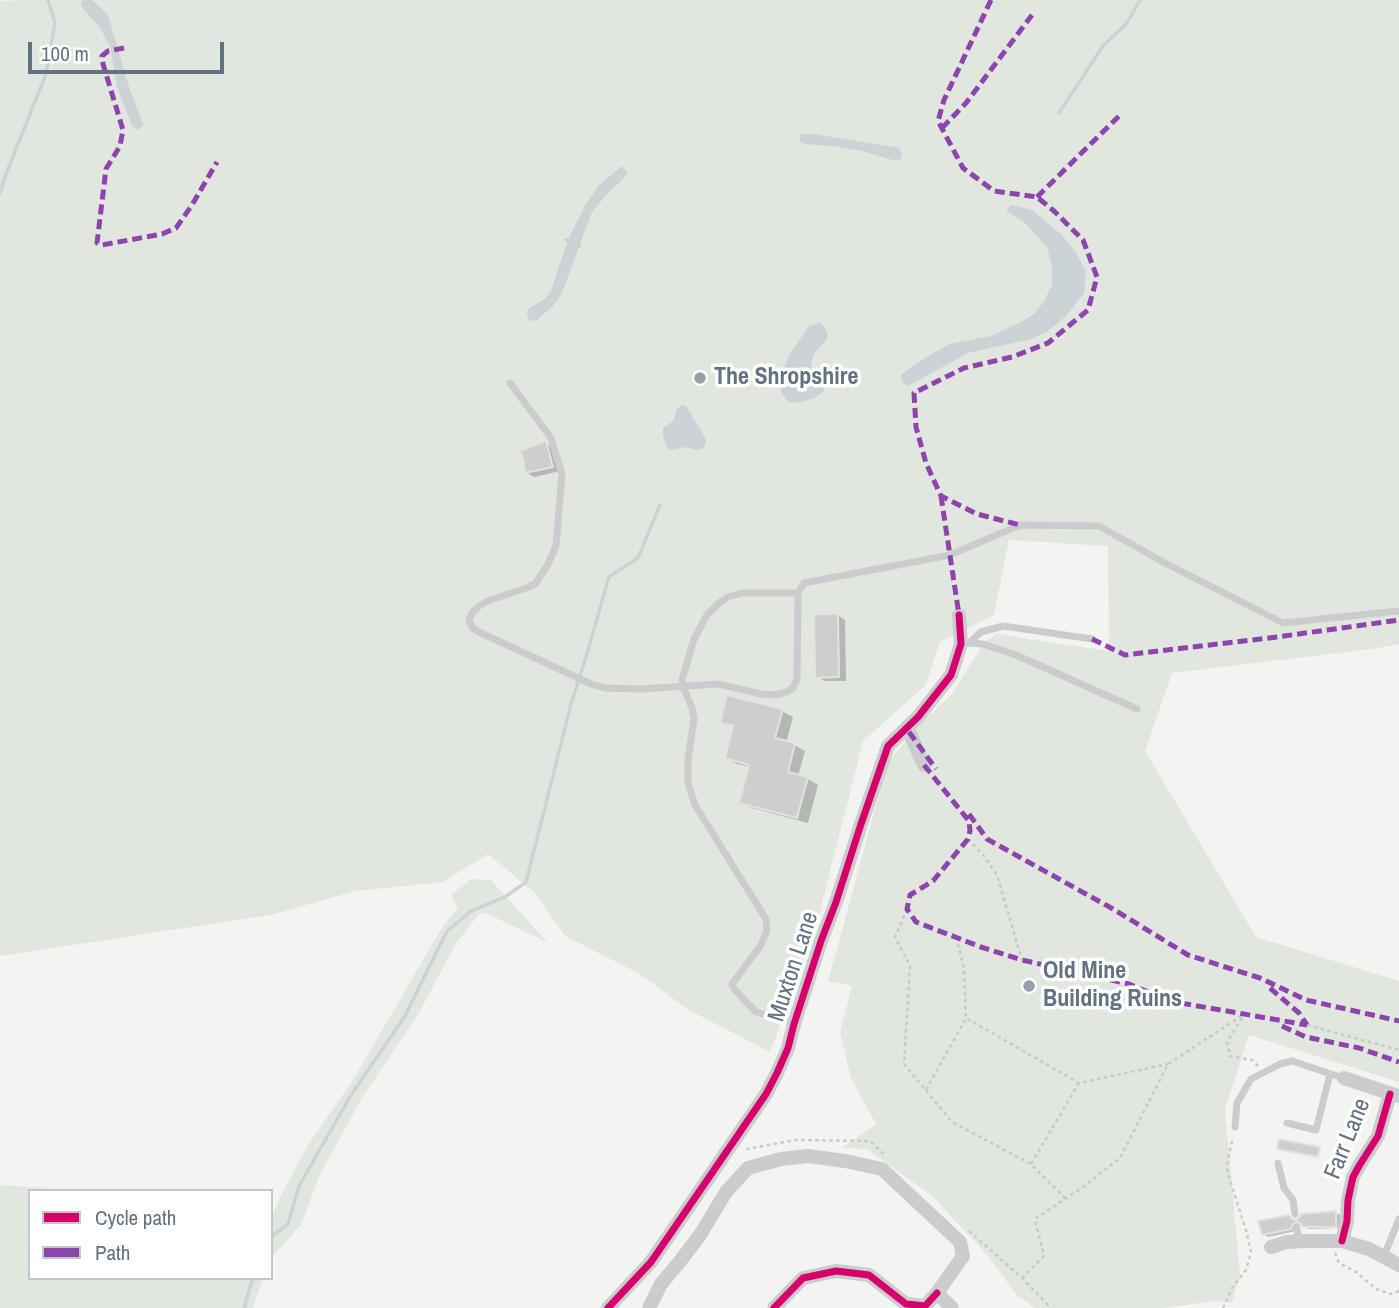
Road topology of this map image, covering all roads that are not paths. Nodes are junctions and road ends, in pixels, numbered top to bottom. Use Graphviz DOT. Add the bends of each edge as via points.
graph roads {
  1 [pos="510,383"];
  2 [pos="798,593"];
  3 [pos="1399,611"];
  4 [pos="959,615"];
  5 [pos="1091,639"];
  6 [pos="965,643"];
  7 [pos="683,686"];
  8 [pos="1137,709"];
  9 [pos="907,727"];
  10 [pos="924,765"];
  11 [pos="794,1024"];
  12 [pos="1337,1076"];
  13 [pos="1395,1096"];
  14 [pos="1287,1123"];
  15 [pos="1235,1127"];
  16 [pos="1278,1163"];
  17 [pos="1295,1214"];
  18 [pos="1399,1219"];
  19 [pos="1338,1241"];
  20 [pos="1271,1247"];
  21 [pos="1384,1256"];
  22 [pos="1399,1265"];
  23 [pos="937,1293"];
  24 [pos="608,1308"];
  25 [pos="649,1308"];
  26 [pos="774,1308"];
  27 [pos="952,1308"];
  1 -- 7 [label="lane" via="551,438 562,474 556,546 535,584 479,606 469,620 472,626 605,688"];
  2 -- 3 [label="lane" via="804,583 950,555 1020,525 1099,526 1283,623"];
  2 -- 7 [label="lane" via="741,593 719,603 694,639"];
  2 -- 7 [label="lane" via="797,679 793,688 775,695 718,684"];
  4 -- 6 [label="street, Muxton Lane"];
  5 -- 6 [label="lane" via="1003,626 981,632"];
  6 -- 8 [label="lane" via="1016,655"];
  6 -- 9 [label="street, Muxton Lane" via="951,675"];
  7 -- 11 [label="lane" via="694,719 688,783 695,805 766,919 761,945 734,989 756,1012"];
  9 -- 10 [label="street"];
  9 -- 11 [label="street, Muxton Lane" via="888,746"];
  11 -- 24 [label="street, Muxton Lane" via="766,1094 651,1262"];
  12 -- 13 [label="street"];
  12 -- 14 [label="lane" via="1316,1130"];
  12 -- 15 [label="lane" via="1292,1062 1280,1064 1251,1079 1237,1103"];
  13 -- 19 [label="street, Farr Lane" via="1353,1177 1347,1221"];
  16 -- 17 [label="lane"];
  18 -- 21 [label="lane"];
  19 -- 20 [label="street" via="1298,1234"];
  19 -- 21 [label="street"];
  21 -- 22 [label="street"];
  23 -- 25 [label="street" via="963,1256 960,1242 882,1169 807,1156 748,1168 726,1192"];
  23 -- 26 [label="street" via="925,1306 906,1304 869,1275 836,1271 803,1279"];
  23 -- 27 [label="street"];
}
